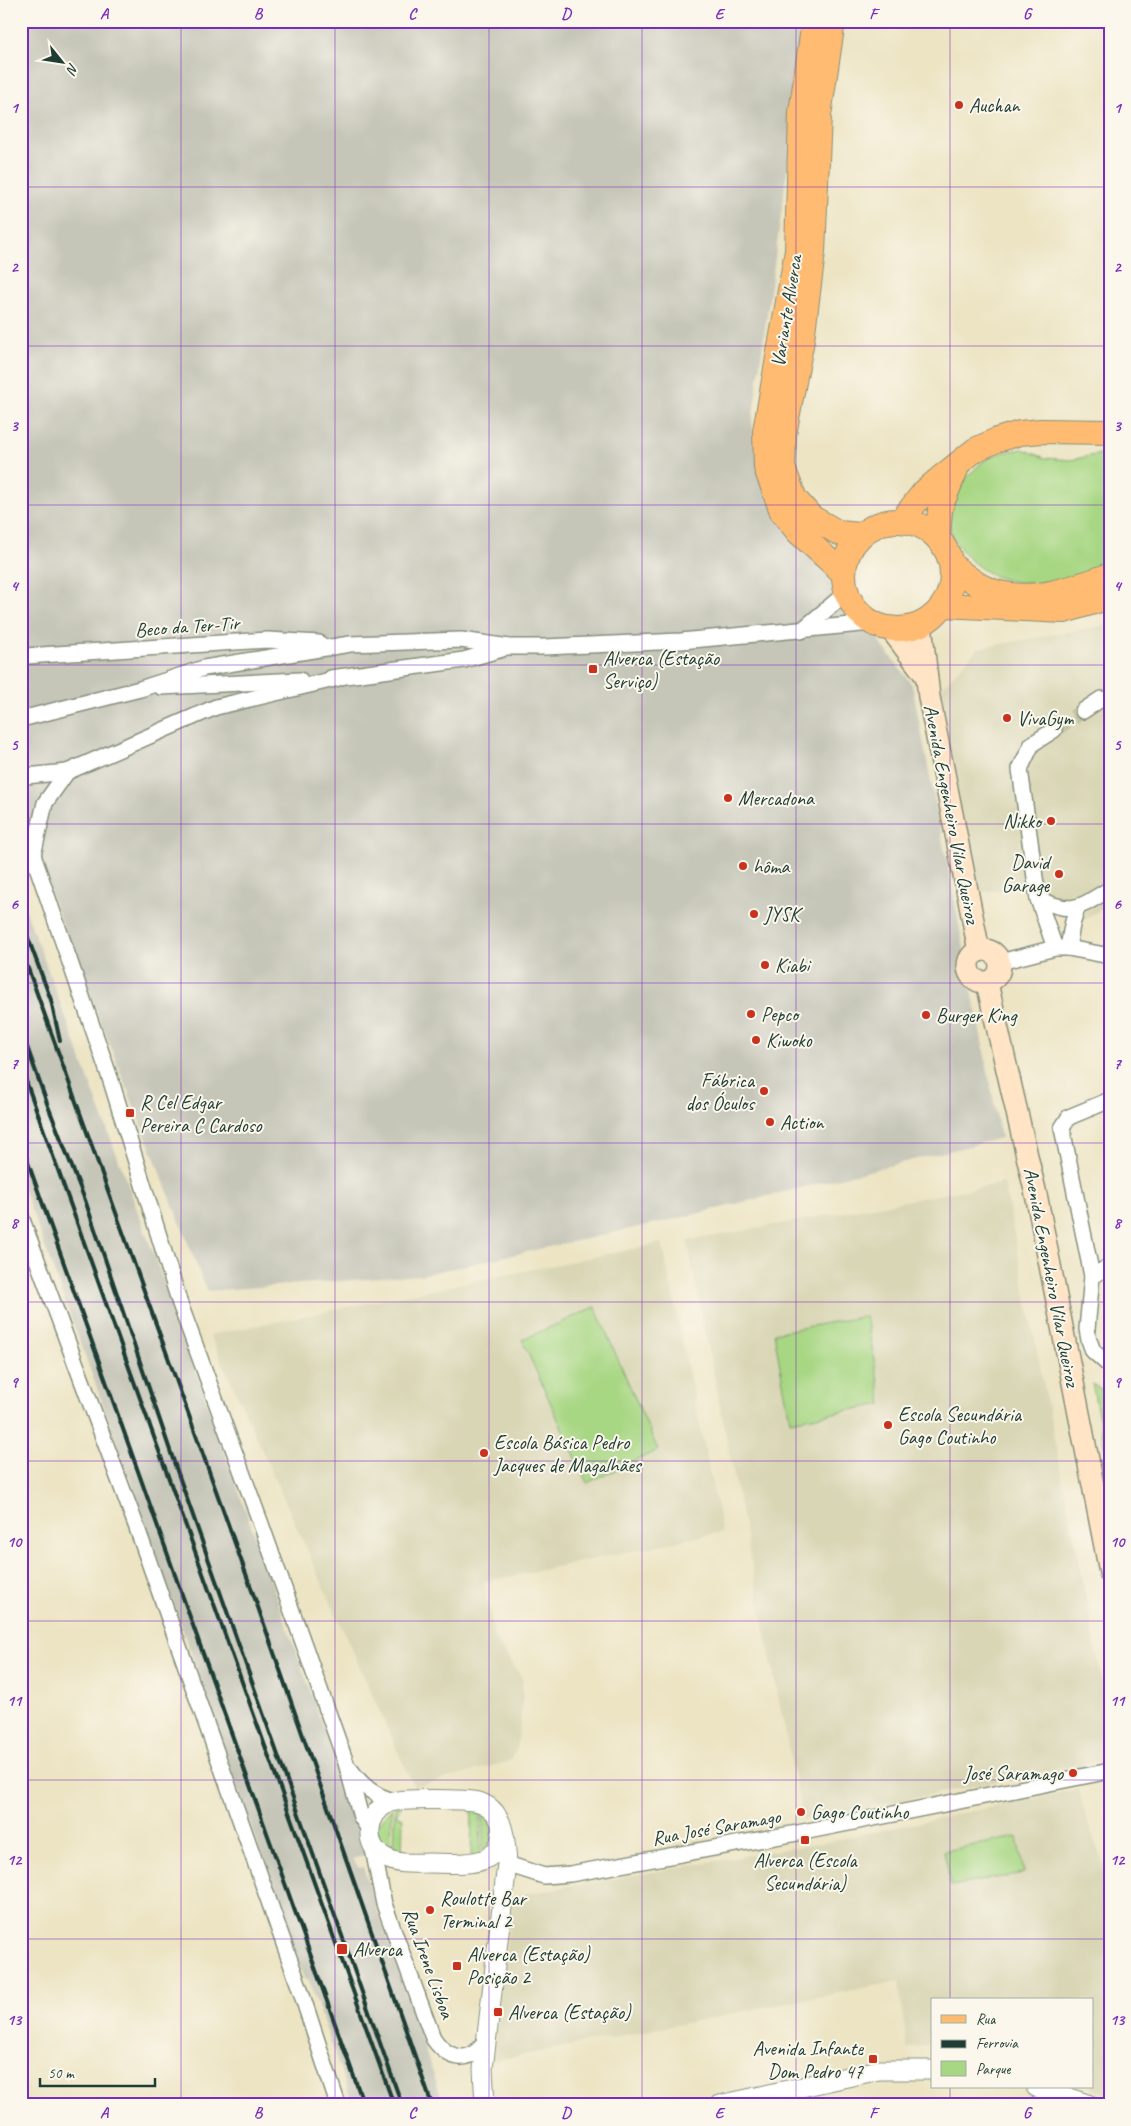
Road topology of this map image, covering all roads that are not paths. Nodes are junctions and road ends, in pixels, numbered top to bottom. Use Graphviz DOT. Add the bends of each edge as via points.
graph roads {
  1 [pos="814,21"];
  2 [pos="833,21"];
  3 [pos="1110,432"];
  4 [pos="957,467"];
  5 [pos="902,520"];
  6 [pos="860,535"];
  7 [pos="938,539"];
  8 [pos="952,566"];
  9 [pos="1110,575"];
  10 [pos="845,583"];
  11 [pos="1110,597"];
  12 [pos="943,605"];
  13 [pos="921,624"];
  14 [pos="881,626"];
  15 [pos="801,631"];
  16 [pos="350,644"];
  17 [pos="509,647"];
  18 [pos="23,655"];
  19 [pos="926,676"];
  20 [pos="339,678"];
  21 [pos="140,688"];
  22 [pos="1110,701"];
  23 [pos="1083,711"];
  24 [pos="21,719"];
  25 [pos="1054,730"];
  26 [pos="67,772"];
  27 [pos="21,774"];
  28 [pos="21,825"];
  29 [pos="33,855"];
  30 [pos="1110,889"];
  31 [pos="1038,899"];
  32 [pos="1077,908"];
  33 [pos="1062,948"];
  34 [pos="979,951"];
  35 [pos="1110,956"];
  36 [pos="1000,962"];
  37 [pos="987,983"];
  38 [pos="1110,1100"];
  39 [pos="21,1217"];
  40 [pos="1110,1266"];
  41 [pos="1092,1276"];
  42 [pos="1110,1366"];
  43 [pos="1110,1572"];
  44 [pos="346,1763"];
  45 [pos="1110,1772"];
  46 [pos="394,1801"];
  47 [pos="501,1826"];
  48 [pos="370,1835"];
  49 [pos="470,1863"];
  50 [pos="507,1864"];
  51 [pos="486,2042"];
  52 [pos="931,2070"];
  53 [pos="1039,2088"];
  54 [pos="338,2105"];
  55 [pos="485,2105"];
  56 [pos="720,2105"];
  57 [pos="1090,2105"];
  1 -- 10 [label="main road, Variante Alverca" via="801,113 797,251 765,432 766,468 782,512"];
  2 -- 6 [label="main road, Variante Alverca" via="819,115 813,252 802,340 784,434 783,468 795,499 811,517 839,533"];
  3 -- 4 [label="main road" via="1020,433 975,450"];
  4 -- 5 [label="main road" via="924,492"];
  4 -- 7 [label="main road" via="940,508"];
  5 -- 6 [label="main road" via="887,521"];
  5 -- 7 [label="main road" via="928,529"];
  6 -- 10 [label="main road" via="848,552"];
  7 -- 8 [label="main road"];
  8 -- 9 [label="main road" via="984,588 1004,595 1028,596 1070,589"];
  8 -- 12 [label="main road" via="951,585"];
  10 -- 14 [label="main road" via="852,606 862,616"];
  10 -- 15 [label="street"];
  11 -- 12 [label="main road" via="1064,611"];
  12 -- 13 [label="main road"];
  13 -- 14 [label="main road" via="909,628"];
  13 -- 19 [label="main road, Avenida Engenheiro Vilar Queiroz"];
  14 -- 15 [label="street"];
  14 -- 19 [label="main road, Avenida Engenheiro Vilar Queiroz"];
  15 -- 17 [label="street" via="680,641"];
  16 -- 17 [label="street" via="461,640"];
  16 -- 18 [label="street, Beco da Ter-Tir" via="267,640"];
  16 -- 21 [label="street" via="204,668"];
  17 -- 20 [label="street" via="464,660"];
  19 -- 34 [label="main road, Avenida Engenheiro Vilar Queiroz"];
  20 -- 21 [label="street"];
  20 -- 26 [label="street" via="216,707"];
  21 -- 24 [label="street"];
  22 -- 23 [label="street" via="1101,699"];
  25 -- 31 [label="street" via="1032,744 1020,769"];
  26 -- 27 [label="street"];
  26 -- 29 [label="street" via="45,803"];
  28 -- 29 [label="street"];
  29 -- 44 [label="street" via="111,1081 180,1304"];
  30 -- 32 [label="street"];
  31 -- 32 [label="street" via="1055,906"];
  31 -- 33 [label="street"];
  32 -- 33 [label="street"];
  33 -- 35 [label="street"];
  33 -- 36 [label="street"];
  34 -- 36 [label="main road, Avenida Engenheiro Vilar Queiroz" via="994,953"];
  34 -- 37 [label="main road, Avenida Engenheiro Vilar Queiroz" via="968,962 969,973 976,981"];
  36 -- 37 [label="main road" via="999,973"];
  37 -- 43 [label="main road, Avenida Engenheiro Vilar Queiroz" via="1037,1199"];
  38 -- 41 [label="street" via="1069,1117 1062,1128"];
  39 -- 54 [label="street" via="147,1557 297,1979"];
  40 -- 41 [label="street"];
  41 -- 42 [label="street" via="1087,1329 1089,1340 1093,1351"];
  44 -- 46 [label="street" via="370,1792"];
  44 -- 48 [label="street, Rua Irene Lisboa" via="361,1817"];
  45 -- 50 [label="street, Rua José Saramago" via="570,1874 544,1876"];
  46 -- 47 [label="street, Rua Irene Lisboa" via="478,1802 495,1813"];
  46 -- 48 [label="street" via="377,1812"];
  47 -- 49 [label="street" via="500,1840 494,1852 484,1860"];
  47 -- 50 [label="street, Rua Irene Lisboa"];
  48 -- 49 [label="street" via="372,1845 381,1856 394,1862"];
  48 -- 51 [label="street, Rua Irene Lisboa" via="384,1904 432,2038 446,2053 461,2057 471,2055"];
  49 -- 50 [label="street"];
  50 -- 51 [label="street, Rua Irene Lisboa"];
  51 -- 55 [label="street, Rua Irene Lisboa" via="483,2069"];
  52 -- 56 [label="street" via="879,2070"];
  53 -- 57 [label="street"];
}
